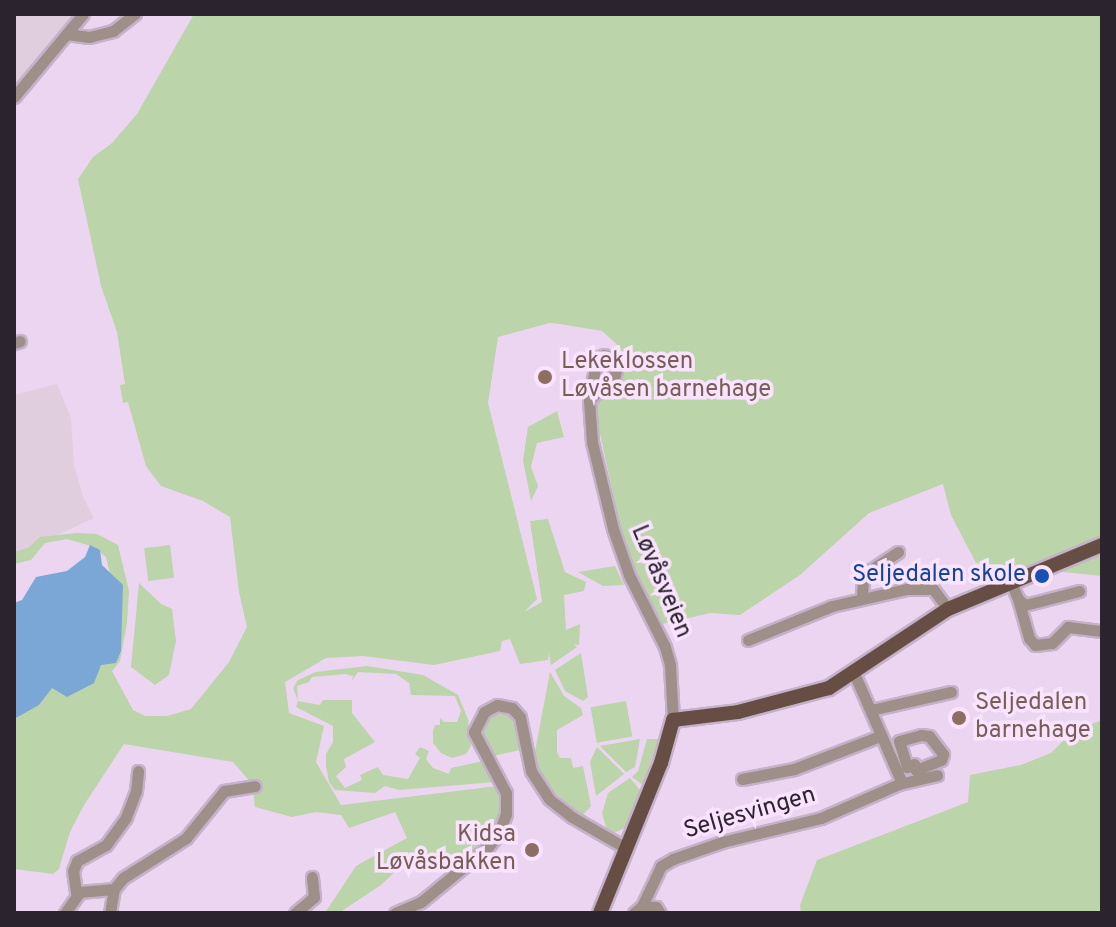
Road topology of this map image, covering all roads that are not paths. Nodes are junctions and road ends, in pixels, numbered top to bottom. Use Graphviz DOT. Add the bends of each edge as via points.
graph roads {
  1 [pos="83,14"];
  2 [pos="135,14"];
  3 [pos="67,34"];
  4 [pos="14,97"];
  5 [pos="589,400"];
  6 [pos="1102,545"];
  7 [pos="898,552"];
  8 [pos="1010,580"];
  9 [pos="1079,591"];
  10 [pos="862,597"];
  11 [pos="1018,599"];
  12 [pos="948,609"];
  13 [pos="1102,631"];
  14 [pos="748,640"];
  15 [pos="854,673"];
  16 [pos="951,692"];
  17 [pos="871,710"];
  18 [pos="673,720"];
  19 [pos="880,736"];
  20 [pos="138,771"];
  21 [pos="937,775"];
  22 [pos="742,779"];
  23 [pos="902,783"];
  24 [pos="255,786"];
  25 [pos="626,848"];
  26 [pos="312,877"];
  27 [pos="114,889"];
  28 [pos="79,893"];
  29 [pos="423,908"];
  30 [pos="638,909"];
  31 [pos="65,913"];
  32 [pos="110,913"];
  33 [pos="295,913"];
  34 [pos="395,913"];
  35 [pos="600,913"];
  36 [pos="660,913"];
  1 -- 3 [label="street"];
  2 -- 3 [label="street" via="113,31 89,37"];
  3 -- 4 [label="street"];
  5 -- 18 [label="street, Løvåsveien" via="592,442 613,529 670,665"];
  6 -- 8 [label="main road"];
  7 -- 10 [label="street" via="863,575"];
  8 -- 11 [label="street"];
  8 -- 12 [label="main road"];
  9 -- 11 [label="street" via="1035,604"];
  10 -- 12 [label="street" via="924,587 940,595"];
  10 -- 14 [label="street"];
  11 -- 13 [label="street" via="1035,645 1052,643 1068,627"];
  12 -- 15 [label="main road"];
  15 -- 17 [label="street"];
  15 -- 18 [label="main road" via="799,698"];
  16 -- 17 [label="street"];
  17 -- 19 [label="street"];
  18 -- 25 [label="main road, Løvåsveien"];
  19 -- 22 [label="street, Seljesvingen" via="794,769"];
  19 -- 23 [label="street"];
  20 -- 28 [label="street" via="133,803 120,827 106,845 77,861 72,883"];
  21 -- 23 [label="street, Seljesvingen"];
  23 -- 30 [label="street, Seljesvingen" via="821,818 673,859 661,866"];
  24 -- 27 [label="street" via="224,791 186,838"];
  25 -- 29 [label="street" via="549,799 531,771 520,717 512,708 497,705 484,712 474,732 506,793 505,820 488,847"];
  25 -- 35 [label="main road, Løvåsveien"];
  26 -- 33 [label="street" via="314,897"];
  27 -- 28 [label="street"];
  27 -- 32 [label="street"];
  28 -- 31 [label="street"];
  29 -- 34 [label="street"];
  30 -- 36 [label="street" via="656,907"];
}
